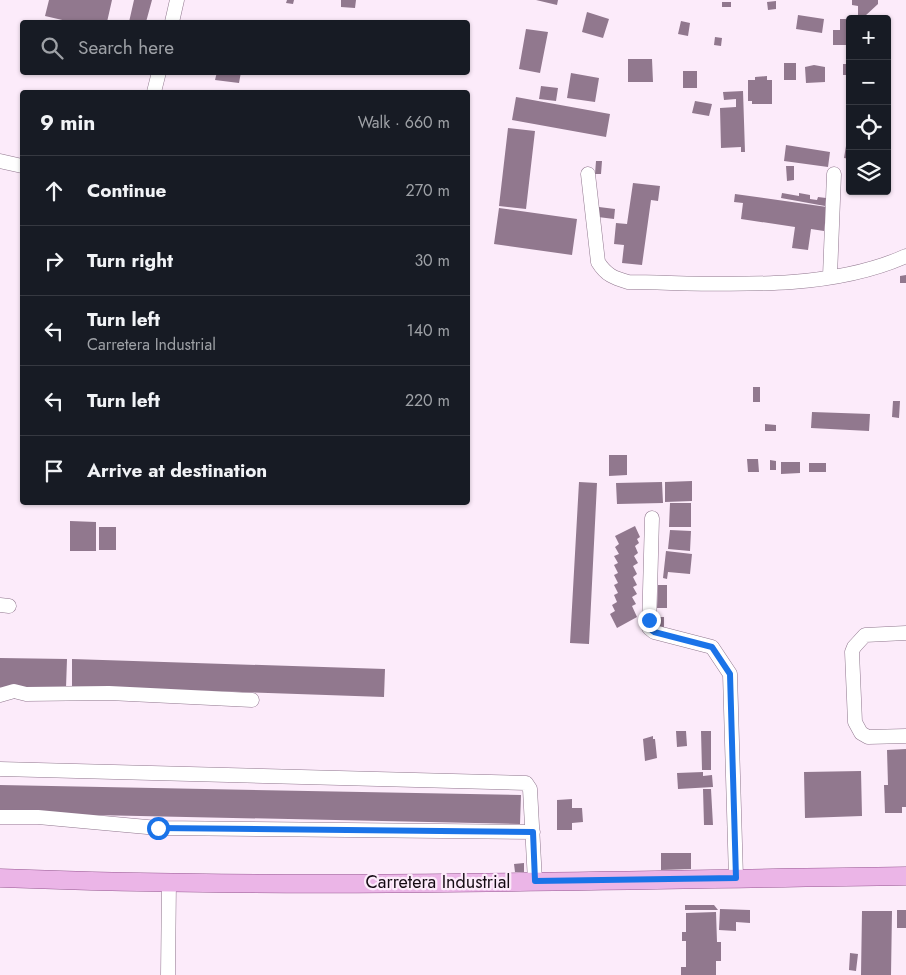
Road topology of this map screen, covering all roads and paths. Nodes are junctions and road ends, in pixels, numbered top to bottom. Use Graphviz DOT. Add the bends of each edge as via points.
graph roads {
  1 [pos="177,0"];
  2 [pos="172,20"];
  3 [pos="158,75"];
  4 [pos="154,90"];
  5 [pos="0,161"];
  6 [pos="20,166"];
  7 [pos="588,174"];
  8 [pos="834,174"];
  9 [pos="906,256"];
  10 [pos="830,276"];
  11 [pos="652,518"];
  12 [pos="906,633"];
  13 [pos="0,695"];
  14 [pos="252,700"];
  15 [pos="906,736"];
  16 [pos="0,769"];
  17 [pos="0,817"];
  18 [pos="533,832"];
  19 [pos="906,876"];
  20 [pos="0,878"];
  21 [pos="736,878"];
  22 [pos="169,881"];
  23 [pos="535,881"];
  24 [pos="168,975"];
  1 -- 2 [label="street"];
  3 -- 4 [label="street"];
  5 -- 6 [label="street"];
  7 -- 10 [label="street" via="598,262 604,272 614,278 628,282 771,283"];
  8 -- 10 [label="street"];
  9 -- 10 [label="street" via="871,270"];
  11 -- 21 [label="street" via="649,628 712,647 730,674"];
  12 -- 15 [label="street" via="864,634 852,652 855,722 861,733 868,737"];
  13 -- 14 [label="street" via="14,691 26,694 109,693"];
  16 -- 18 [label="street" via="526,783 530,789"];
  17 -- 18 [label="street" via="38,817 158,828"];
  18 -- 23 [label="street"];
  19 -- 21 [label="main road, Carretera Industrial"];
  20 -- 22 [label="main road, Carretera Industrial"];
  21 -- 23 [label="main road, Carretera Industrial"];
  22 -- 23 [label="main road, Carretera Industrial"];
  22 -- 24 [label="street"];
}
